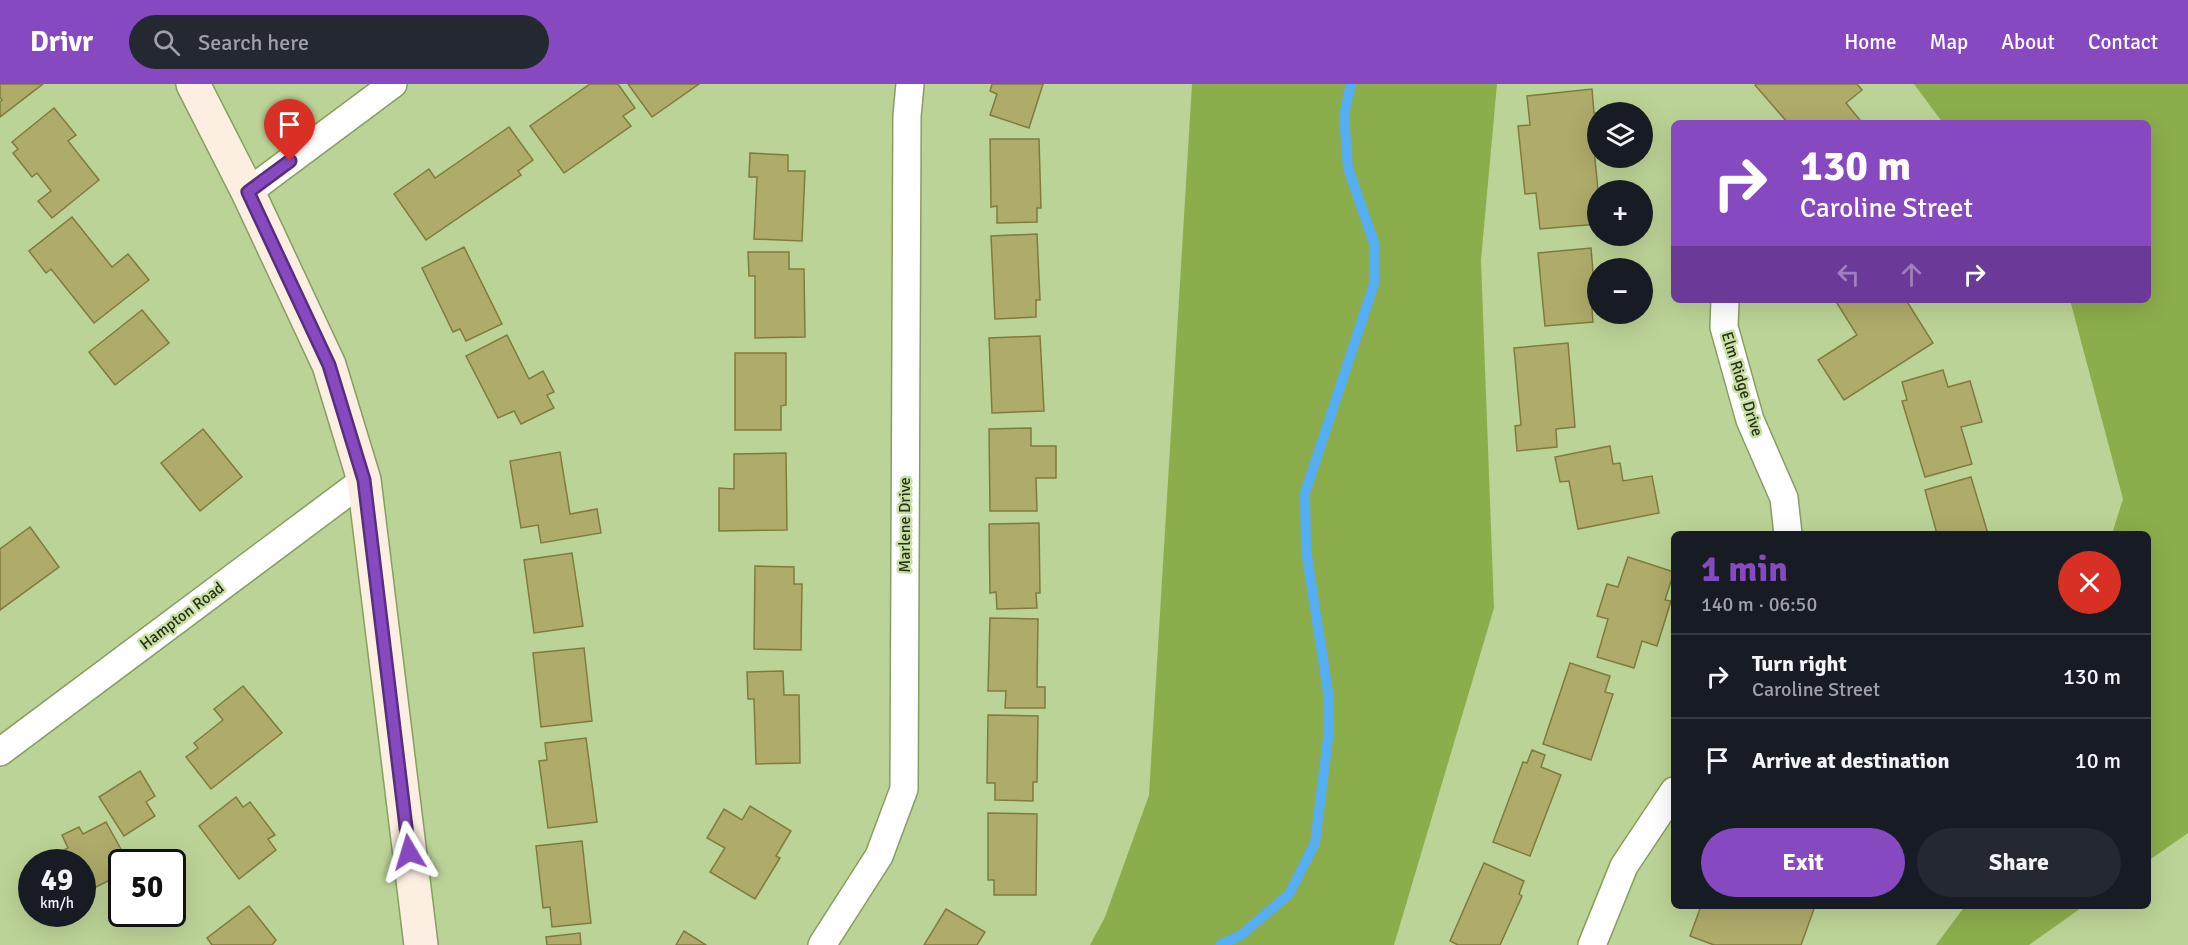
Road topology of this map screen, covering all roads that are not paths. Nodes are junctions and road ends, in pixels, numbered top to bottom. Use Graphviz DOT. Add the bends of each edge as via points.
graph roads {
  1 [pos="193,84"];
  2 [pos="393,84"];
  3 [pos="910,84"];
  4 [pos="248,192"];
  5 [pos="1725,303"];
  6 [pos="364,480"];
  7 [pos="1788,531"];
  8 [pos="0,752"];
  9 [pos="1671,796"];
  10 [pos="421,945"];
  11 [pos="822,945"];
  12 [pos="1592,945"];
  1 -- 4 [label="main road"];
  2 -- 4 [label="street"];
  3 -- 11 [label="street, Marlene Drive" via="904,789 879,856"];
  4 -- 6 [label="main road" via="329,365"];
  5 -- 7 [label="street, Elm Ridge Drive" via="1724,327 1750,420 1784,498"];
  6 -- 8 [label="street, Hampton Road"];
  6 -- 10 [label="main road"];
  9 -- 12 [label="street" via="1624,866"];
}
